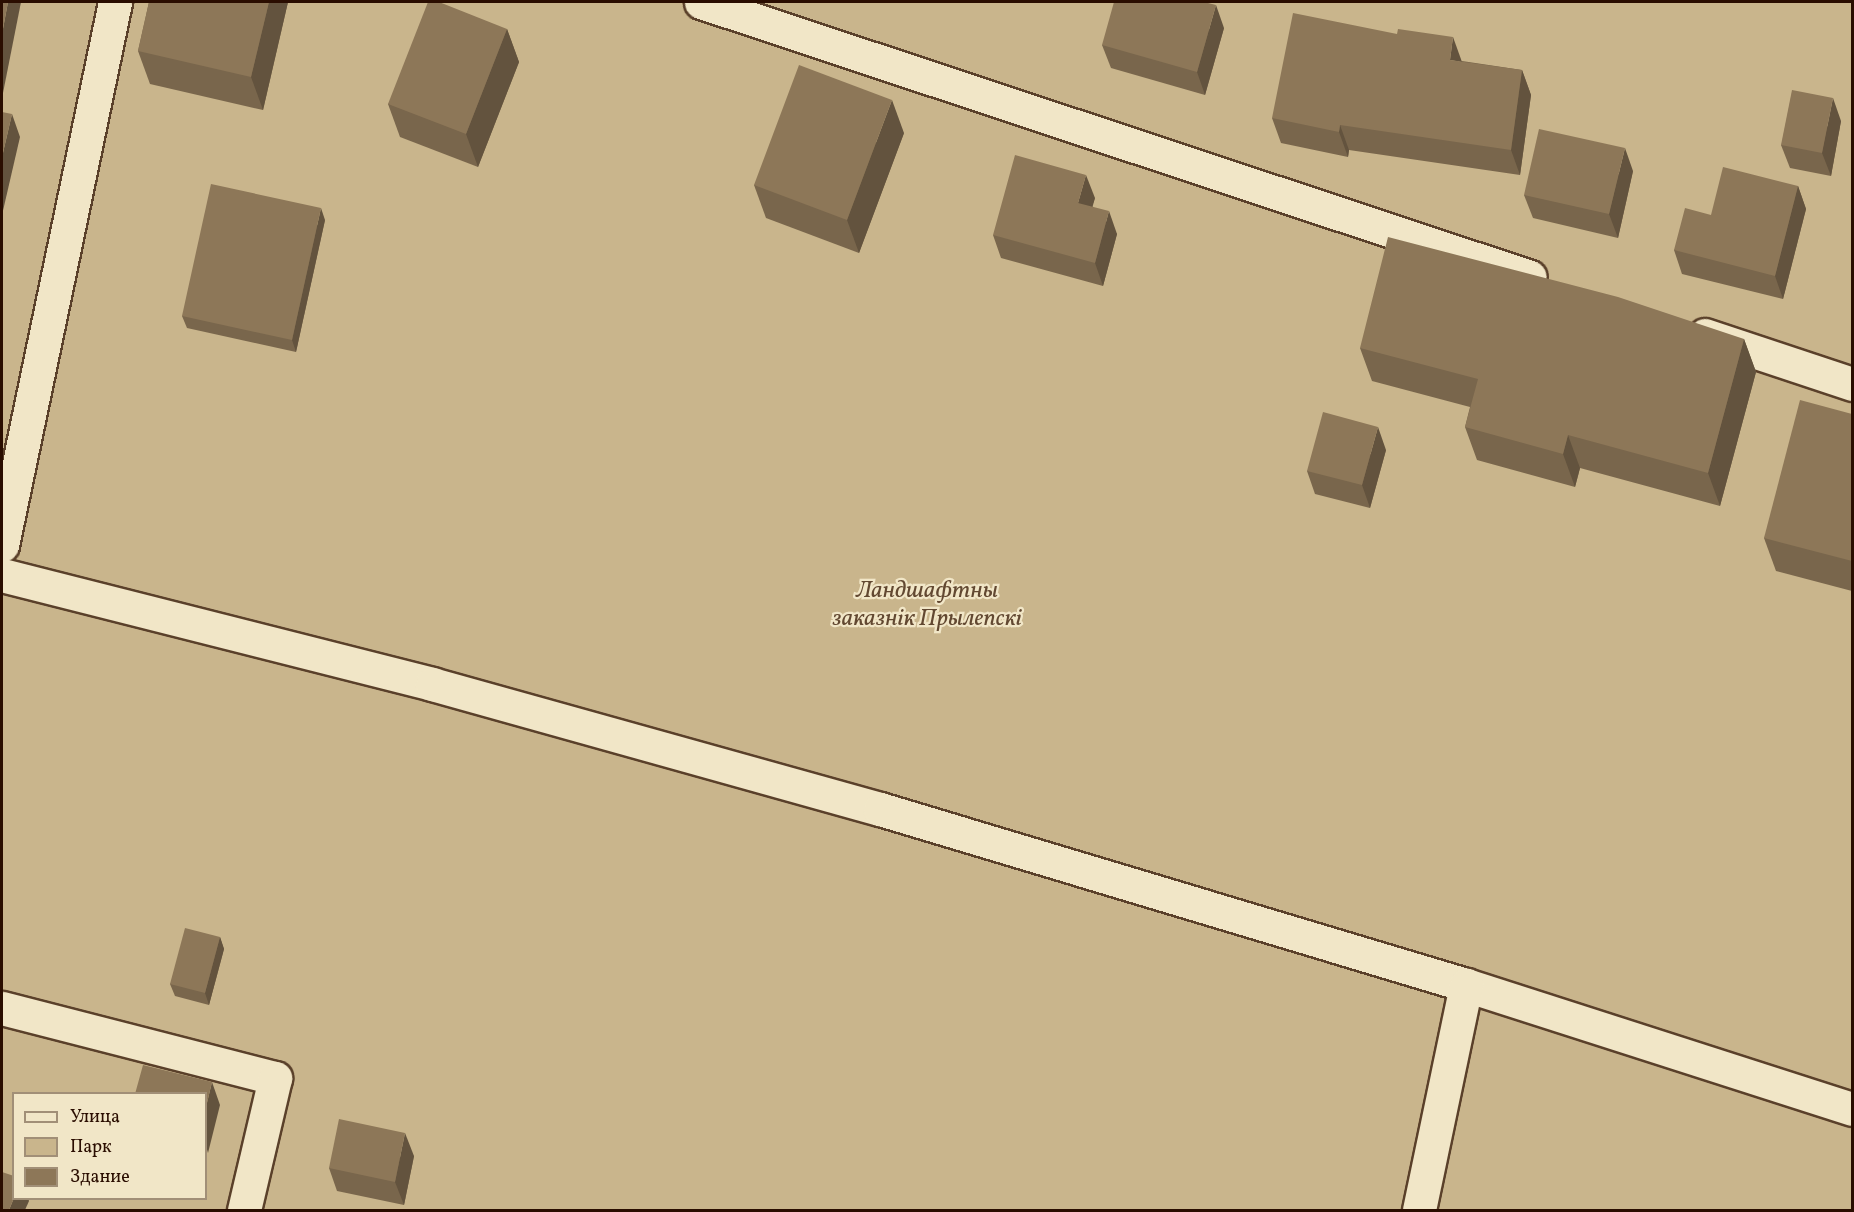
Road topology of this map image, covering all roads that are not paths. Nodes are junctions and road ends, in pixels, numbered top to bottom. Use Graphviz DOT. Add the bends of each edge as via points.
graph roads {
  1 [pos="115,2"];
  2 [pos="701,2"];
  3 [pos="1560,287"];
  4 [pos="1672,324"];
  5 [pos="1852,384"];
  6 [pos="2,545"];
  7 [pos="2,575"];
  8 [pos="1466,985"];
  9 [pos="2,1008"];
  10 [pos="1852,1109"];
  11 [pos="244,1210"];
  12 [pos="1419,1210"];
  1 -- 6 [label="street"];
  2 -- 3 [label="street"];
  4 -- 5 [label="street"];
  7 -- 8 [label="street" via="432,684 812,790"];
  8 -- 10 [label="street"];
  8 -- 12 [label="street"];
  9 -- 11 [label="street" via="275,1078"];
}
